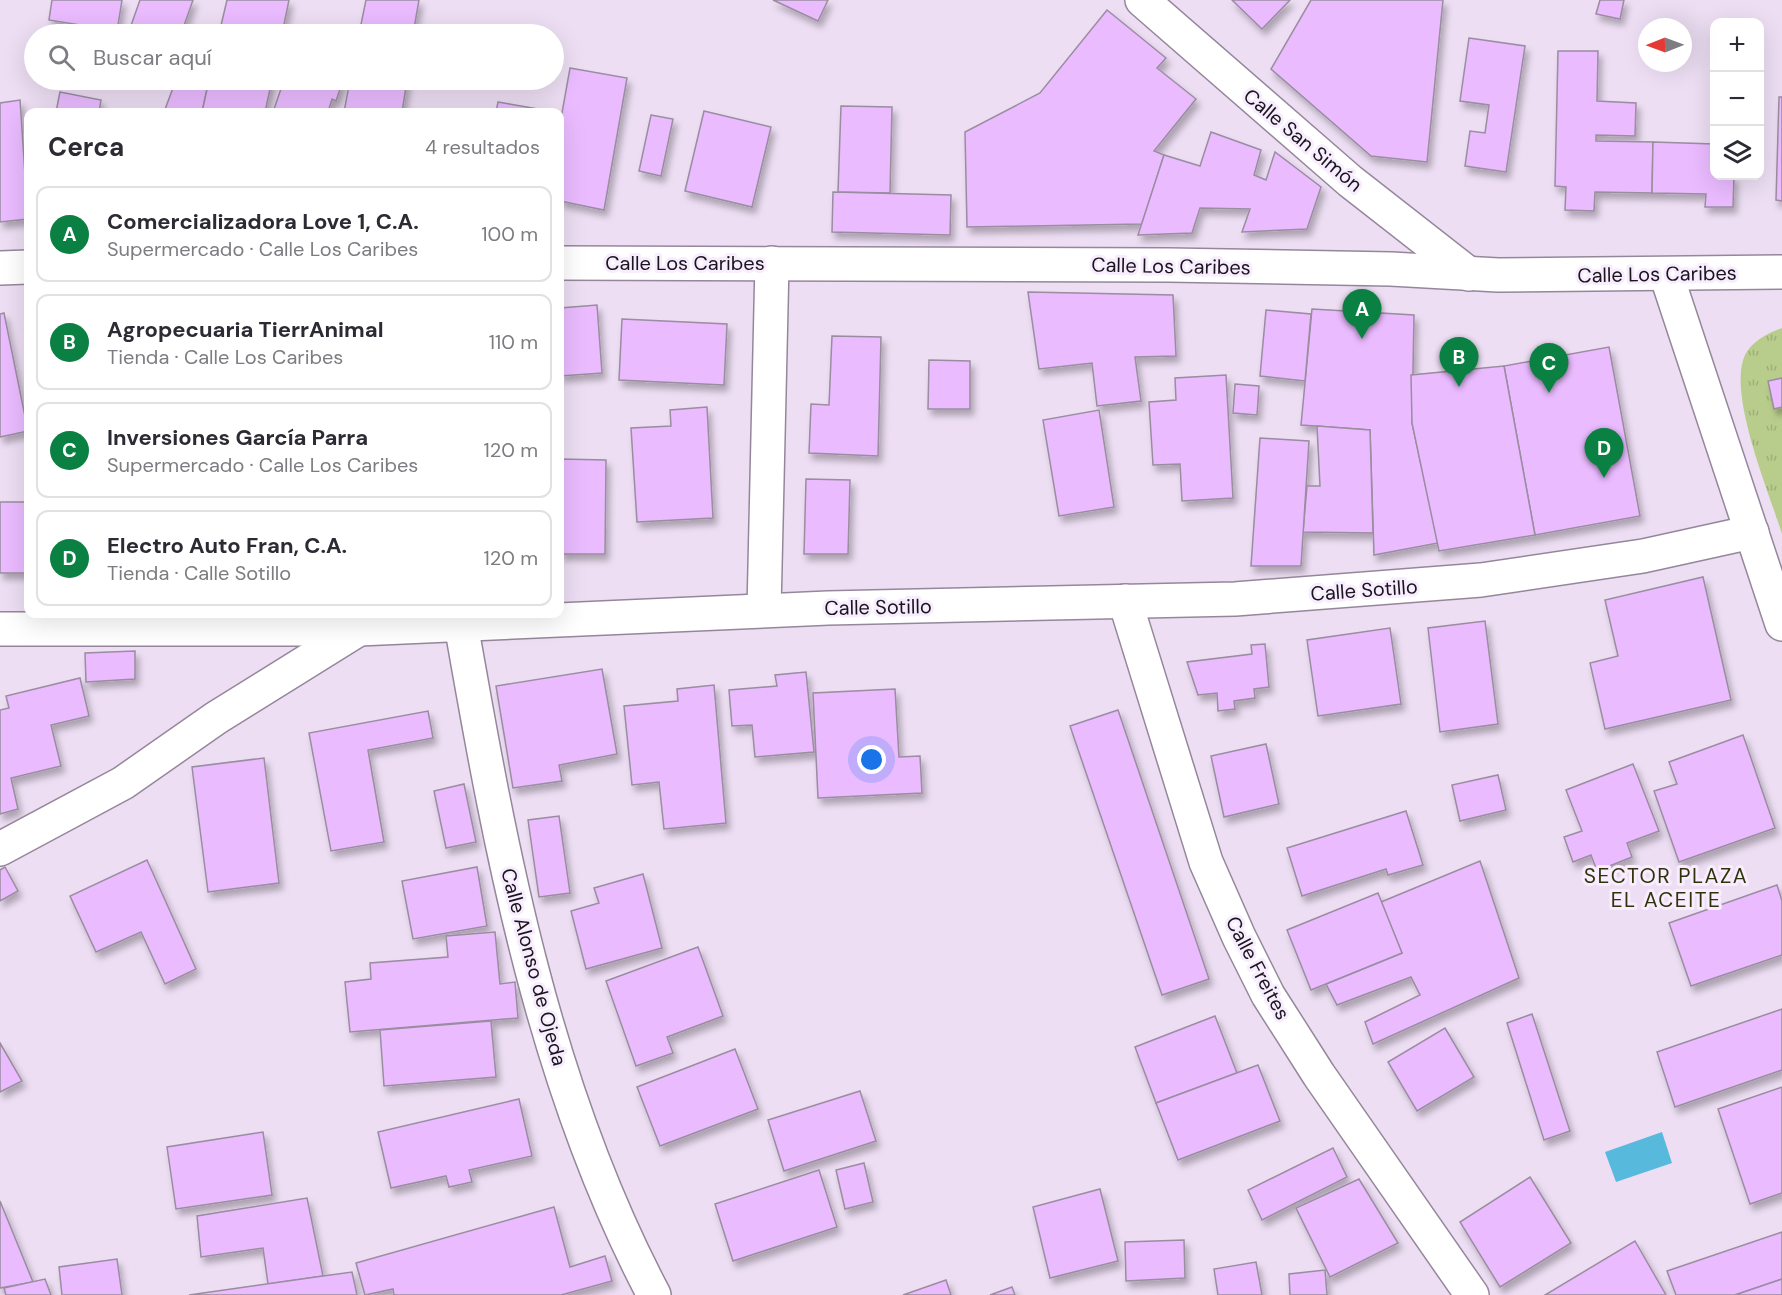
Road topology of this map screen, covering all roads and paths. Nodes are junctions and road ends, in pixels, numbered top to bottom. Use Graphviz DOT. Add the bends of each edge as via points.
graph roads {
  1 [pos="1142,0"];
  2 [pos="564,263"];
  3 [pos="772,263"];
  4 [pos="24,267"];
  5 [pos="0,268"];
  6 [pos="1782,272"];
  7 [pos="1469,274"];
  8 [pos="1666,274"];
  9 [pos="1752,532"];
  10 [pos="1125,601"];
  11 [pos="764,610"];
  12 [pos="460,624"];
  13 [pos="1782,624"];
  14 [pos="0,629"];
  15 [pos="359,629"];
  16 [pos="0,849"];
  17 [pos="654,1295"];
  18 [pos="1472,1295"];
  1 -- 7 [label="street, Calle San Simón" via="1350,180"];
  2 -- 3 [label="street, Calle Los Caribes"];
  3 -- 7 [label="street, Calle Los Caribes" via="1169,265"];
  3 -- 11 [label="street"];
  4 -- 5 [label="street"];
  6 -- 8 [label="street, Calle Los Caribes"];
  7 -- 8 [label="street, Calle Los Caribes"];
  8 -- 9 [label="street"];
  9 -- 10 [label="street, Calle Sotillo" via="1643,556 1481,580 1235,599"];
  9 -- 13 [label="street"];
  10 -- 11 [label="street, Calle Sotillo"];
  10 -- 18 [label="street, Calle Freites" via="1206,862 1239,937 1268,994 1319,1075"];
  11 -- 12 [label="street, Calle Sotillo"];
  12 -- 15 [label="street, Calle Sotillo"];
  12 -- 17 [label="street, Calle Alonso de Ojeda" via="490,791 536,983 570,1101 596,1174"];
  14 -- 15 [label="street, Calle Sotillo"];
  15 -- 16 [label="street" via="216,718 123,783"];
}
